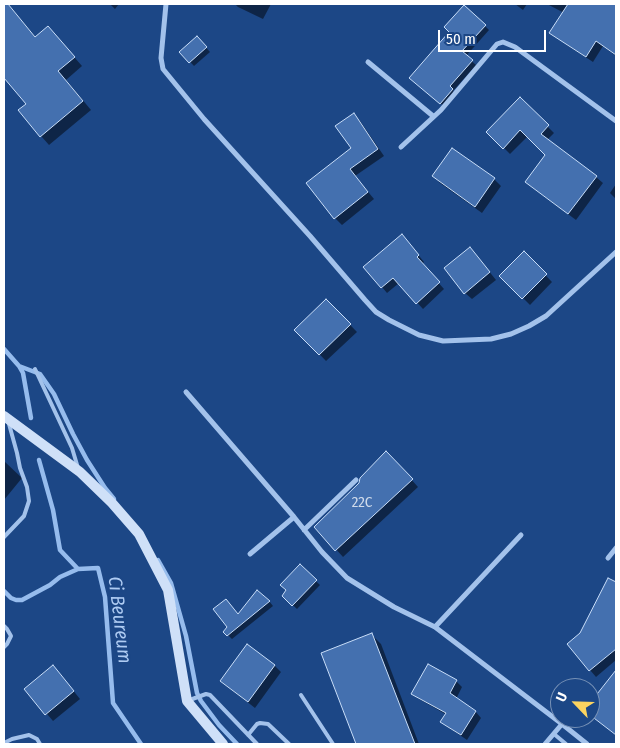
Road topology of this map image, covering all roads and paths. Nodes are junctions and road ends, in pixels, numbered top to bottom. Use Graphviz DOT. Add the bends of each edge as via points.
graph roads {
  1 [pos="166,4"];
  2 [pos="368,62"];
  3 [pos="433,116"];
  4 [pos="616,121"];
  5 [pos="401,147"];
  6 [pos="616,252"];
  7 [pos="34,369"];
  8 [pos="186,392"];
  9 [pos="6,418"];
  10 [pos="80,472"];
  11 [pos="356,480"];
  12 [pos="294,517"];
  13 [pos="304,530"];
  14 [pos="521,535"];
  15 [pos="4,537"];
  16 [pos="616,548"];
  17 [pos="250,554"];
  18 [pos="608,558"];
  19 [pos="4,626"];
  20 [pos="435,627"];
  21 [pos="4,647"];
  22 [pos="301,695"];
  23 [pos="191,700"];
  24 [pos="550,715"];
  25 [pos="559,728"];
  26 [pos="567,728"];
  27 [pos="554,734"];
  28 [pos="248,735"];
  29 [pos="4,743"];
  30 [pos="40,744"];
  31 [pos="222,744"];
  32 [pos="257,744"];
  33 [pos="289,744"];
  34 [pos="333,744"];
  35 [pos="545,744"];
  36 [pos="566,744"];
  37 [pos="587,744"];
  1 -- 6 [label="street" via="161,58 163,69 365,300 389,320 419,335 443,341 491,339 511,334 546,316"];
  2 -- 3 [label="street"];
  3 -- 4 [label="street" via="497,44 503,42"];
  3 -- 5 [label="street"];
  7 -- 10 [label="lane"];
  8 -- 12 [label="street"];
  9 -- 10 [label="main road"];
  9 -- 15 [label="lane" via="29,501 24,516"];
  10 -- 23 [label="main road" via="139,534 168,590"];
  11 -- 13 [label="street"];
  12 -- 13 [label="street"];
  12 -- 17 [label="street"];
  13 -- 20 [label="street" via="346,578"];
  14 -- 20 [label="street"];
  16 -- 18 [label="street"];
  19 -- 21 [label="lane" via="10,636"];
  20 -- 24 [label="street"];
  22 -- 34 [label="lane"];
  23 -- 28 [label="lane" via="210,695"];
  23 -- 31 [label="main road"];
  25 -- 27 [label="street"];
  26 -- 37 [label="street"];
  27 -- 35 [label="street"];
  27 -- 36 [label="lane"];
  28 -- 32 [label="lane"];
  28 -- 33 [label="lane" via="257,724 268,724"];
  29 -- 30 [label="lane" via="29,735"];
}
